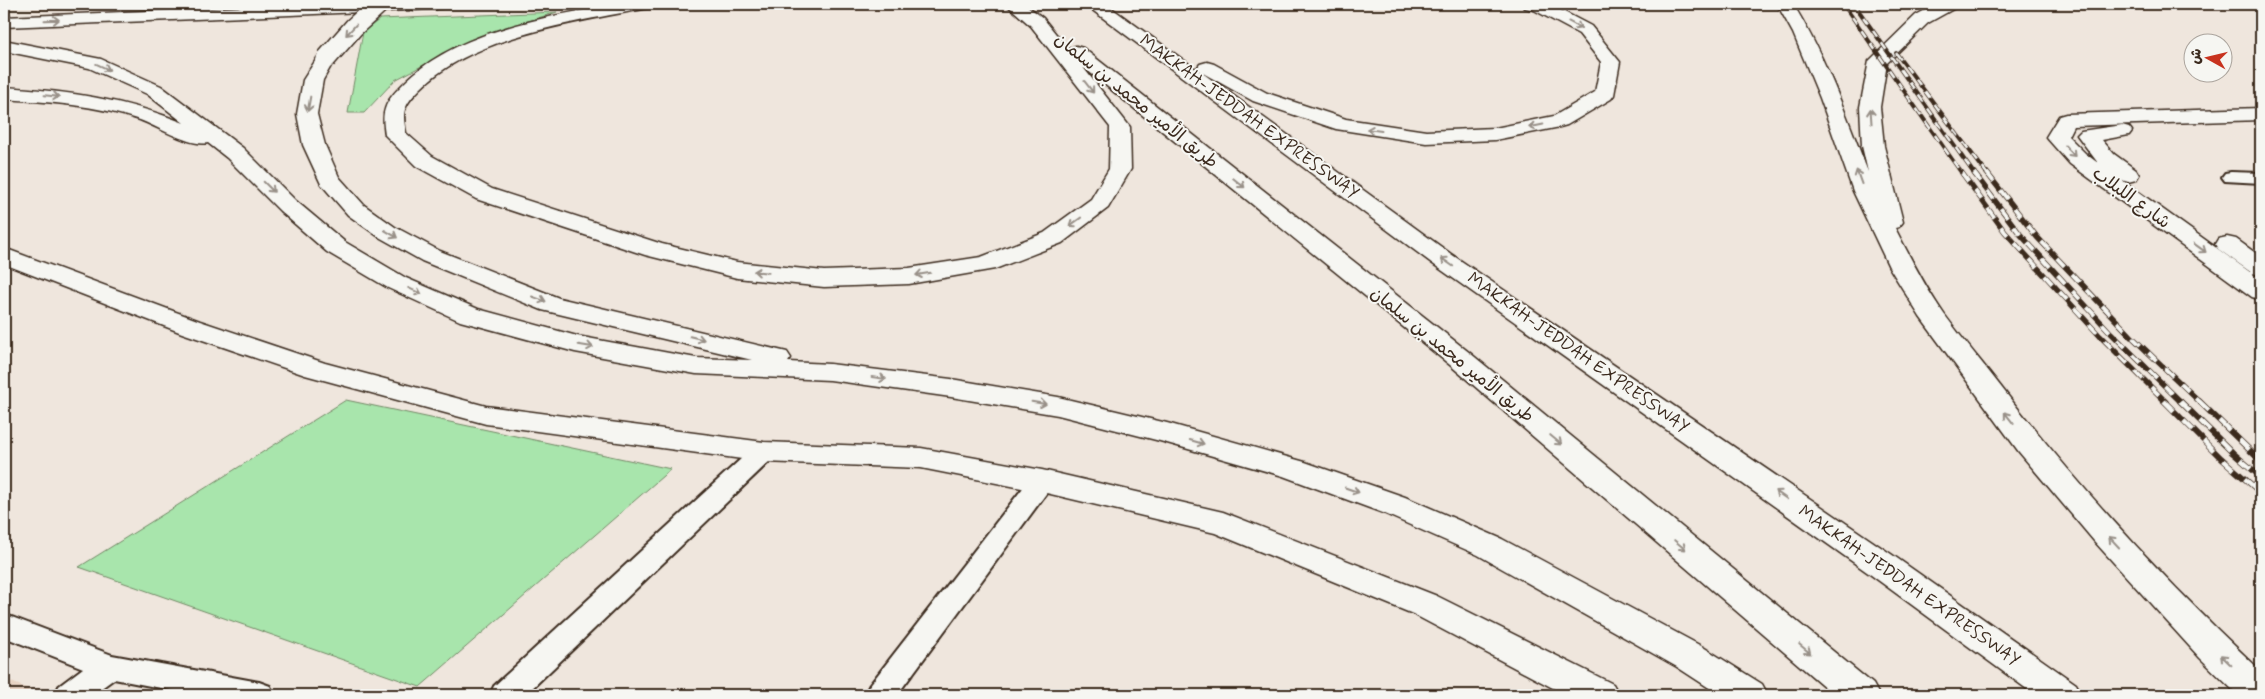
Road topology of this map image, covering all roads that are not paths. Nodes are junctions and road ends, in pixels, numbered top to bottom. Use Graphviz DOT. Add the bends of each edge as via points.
graph roads {
  1 [pos="379,4"];
  2 [pos="435,4"];
  3 [pos="643,4"];
  4 [pos="1015,4"];
  5 [pos="1096,4"];
  6 [pos="1531,4"];
  7 [pos="1785,4"];
  8 [pos="1949,4"];
  9 [pos="4,22"];
  10 [pos="1037,22"];
  11 [pos="4,46"];
  12 [pos="4,93"];
  13 [pos="2261,114"];
  14 [pos="2120,124"];
  15 [pos="2261,128"];
  16 [pos="234,153"];
  17 [pos="2231,177"];
  18 [pos="2261,178"];
  19 [pos="8,260"];
  20 [pos="1902,267"];
  21 [pos="2261,268"];
  22 [pos="2261,292"];
  23 [pos="830,372"];
  24 [pos="764,452"];
  25 [pos="1042,481"];
  26 [pos="4,625"];
  27 [pos="110,666"];
  28 [pos="2261,694"];
  29 [pos="70,695"];
  30 [pos="259,695"];
  31 [pos="505,695"];
  32 [pos="880,695"];
  33 [pos="1600,695"];
  34 [pos="1749,695"];
  35 [pos="1860,695"];
  36 [pos="2063,695"];
  1 -- 23 [label="main road, one-way, bridge" via="326,58 313,80 308,114 314,145 329,179 356,210 387,232 431,256 551,304"];
  9 -- 2 [label="main road, one-way"];
  10 -- 3 [label="main road, one-way" via="1120,127 1120,169 1100,203 1053,238 986,264 909,276 824,278 738,270 654,250 484,194 424,161 396,134 394,108 410,86 442,62 478,45 552,22"];
  4 -- 10 [label="main road"];
  6 -- 5 [label="main road, one-way" via="1584,30 1611,62 1604,95 1560,121 1496,134 1426,137 1343,125 1260,97"];
  36 -- 5 [label="main road, MAKKAH-JEDDAH EXPRESSWAY, one-way" via="1442,259"];
  20 -- 7 [label="main road, one-way" via="1864,191 1830,98 1802,33"];
  20 -- 8 [label="main road, one-way" via="1873,146 1870,108 1878,61 1922,19"];
  10 -- 35 [label="main road, طريق الأمير محمد بن سلمان, one-way" via="1460,360"];
  11 -- 16 [label="main road, one-way" via="94,63 154,90"];
  12 -- 16 [label="main road, one-way" via="54,96 115,106 171,125"];
  13 -- 14 [label="main road"];
  14 -- 15 [label="main road"];
  14 -- 21 [label="main road, شارع اللبلاب" via="2088,135 2106,159"];
  14 -- 22 [label="main road, شارع اللبلاب, one-way" via="2066,120 2057,136 2078,159"];
  16 -- 23 [label="main road, one-way" via="336,247 397,283 469,315 575,344 696,366"];
  17 -- 18 [label="street"];
  19 -- 24 [label="main road" via="315,369 486,415"];
  28 -- 20 [label="main road, one-way" via="2213,648 2030,445 1933,317"];
  23 -- 34 [label="main road, one-way" via="1058,406 1294,469 1394,505 1490,547 1690,657"];
  24 -- 25 [label="main road" via="921,458"];
  24 -- 31 [label="street"];
  25 -- 32 [label="street"];
  25 -- 33 [label="main road" via="1223,523 1425,604"];
  26 -- 27 [label="street"];
  27 -- 29 [label="street"];
  27 -- 30 [label="street"];
}
